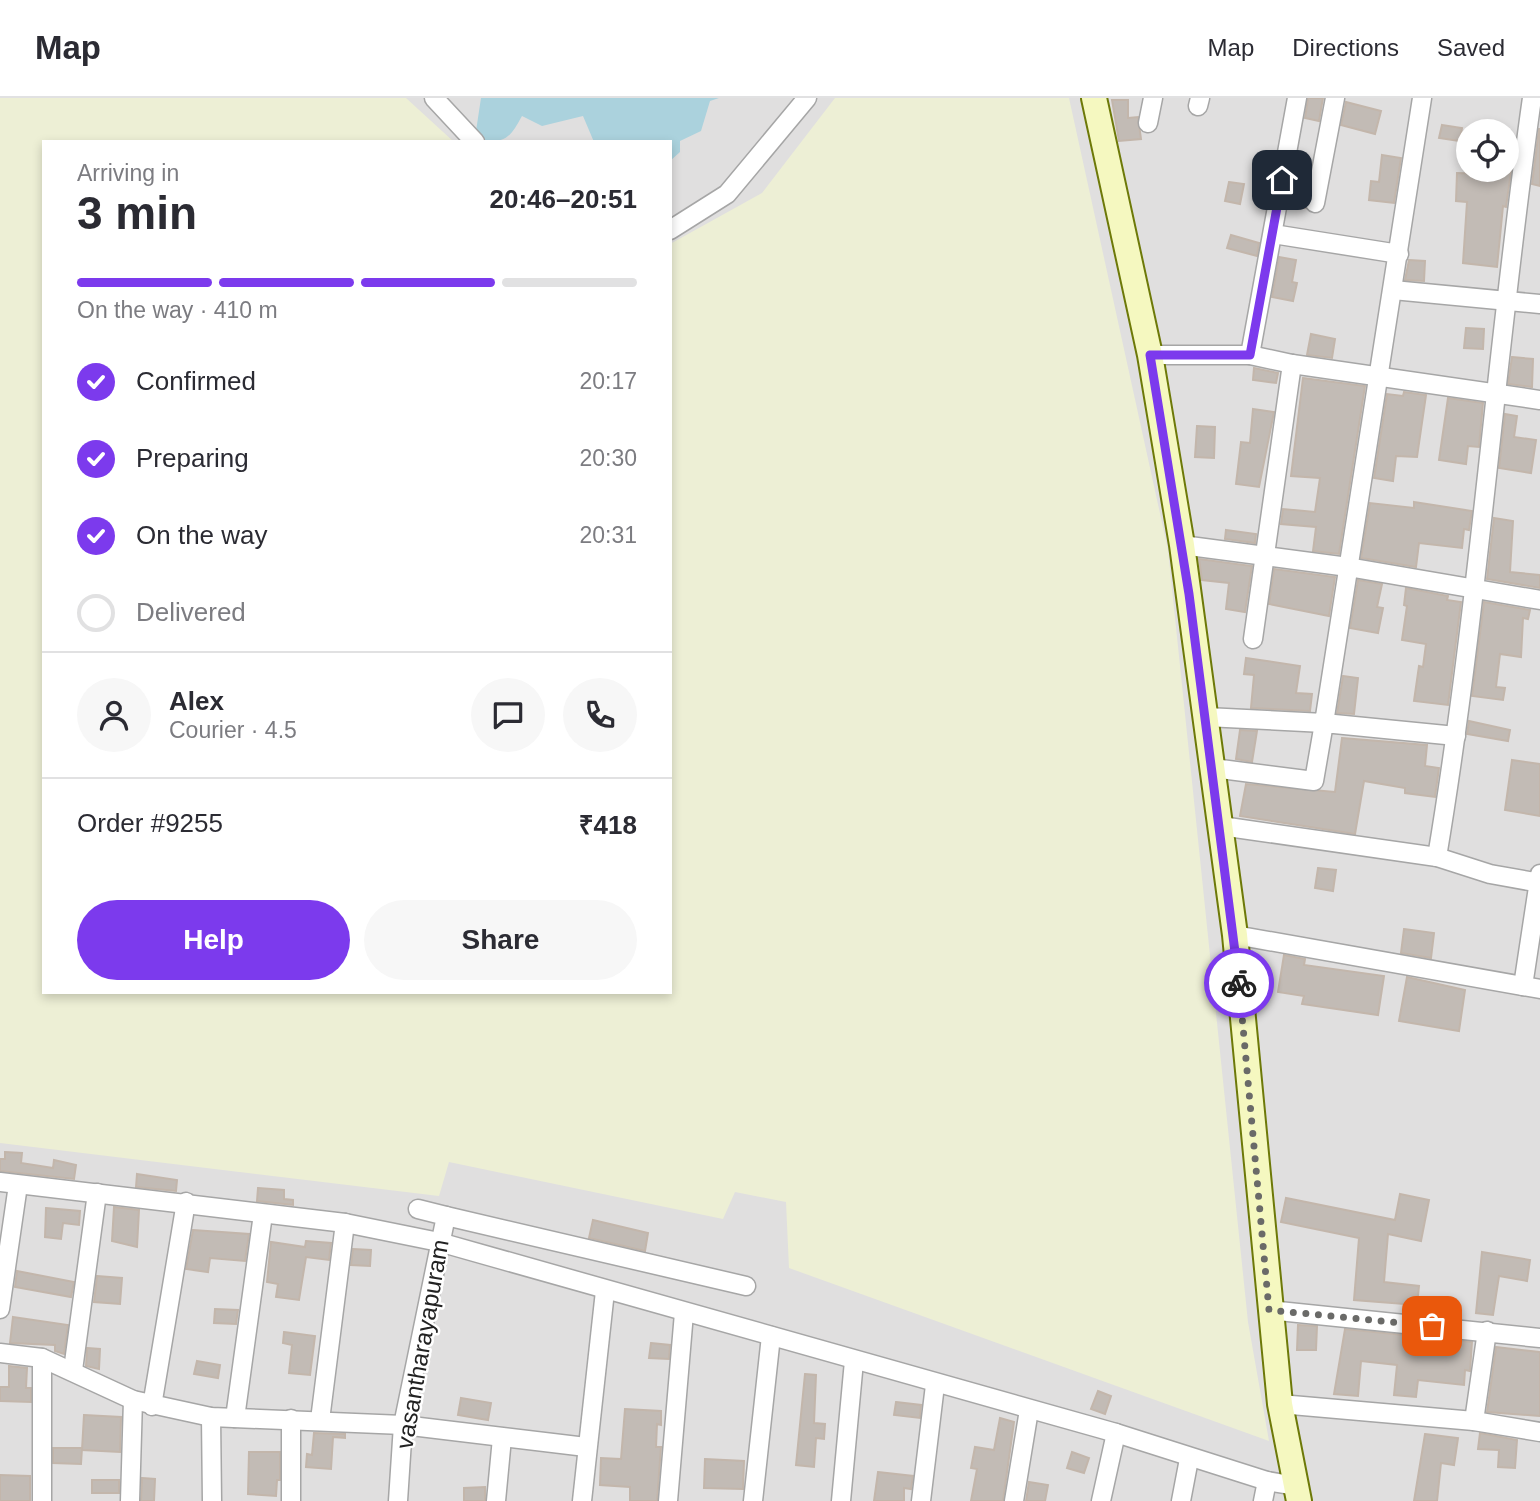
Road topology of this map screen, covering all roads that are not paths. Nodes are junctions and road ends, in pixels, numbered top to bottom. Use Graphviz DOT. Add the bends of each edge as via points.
graph roads {
  1 [pos="434,98"];
  2 [pos="807,98"];
  3 [pos="1094,98"];
  4 [pos="1153,98"];
  5 [pos="1297,98"];
  6 [pos="1335,98"];
  7 [pos="1423,98"];
  8 [pos="1532,98"];
  9 [pos="1148,123"];
  10 [pos="1533,136"];
  11 [pos="473,140"];
  12 [pos="1315,203"];
  13 [pos="672,229"];
  14 [pos="1273,234"];
  15 [pos="1398,254"];
  16 [pos="1393,290"];
  17 [pos="1504,301"];
  18 [pos="1540,304"];
  19 [pos="1150,355"];
  20 [pos="1250,355"];
  21 [pos="1292,364"];
  22 [pos="1378,377"];
  23 [pos="1497,395"];
  24 [pos="1540,400"];
  25 [pos="1182,545"];
  26 [pos="1265,555"];
  27 [pos="1348,567"];
  28 [pos="1473,587"];
  29 [pos="1540,600"];
  30 [pos="1253,639"];
  31 [pos="1206,717"];
  32 [pos="1324,723"];
  33 [pos="1456,736"];
  34 [pos="1213,768"];
  35 [pos="1221,825"];
  36 [pos="1437,857"];
  37 [pos="1539,880"];
  38 [pos="1235,935"];
  39 [pos="1531,987"];
  40 [pos="9,1184"];
  41 [pos="97,1193"];
  42 [pos="186,1202"];
  43 [pos="418,1209"];
  44 [pos="263,1213"];
  45 [pos="446,1216"];
  46 [pos="345,1223"];
  47 [pos="439,1242"];
  48 [pos="746,1286"];
  49 [pos="605,1291"];
  50 [pos="0,1309"];
  51 [pos="1269,1310"];
  52 [pos="684,1313"];
  53 [pos="1487,1331"];
  54 [pos="771,1336"];
  55 [pos="1540,1338"];
  56 [pos="0,1353"];
  57 [pos="42,1358"];
  58 [pos="854,1361"];
  59 [pos="74,1370"];
  60 [pos="936,1385"];
  61 [pos="133,1400"];
  62 [pos="1280,1404"];
  63 [pos="152,1406"];
  64 [pos="1029,1410"];
  65 [pos="211,1417"];
  66 [pos="235,1418"];
  67 [pos="291,1419"];
  68 [pos="320,1420"];
  69 [pos="1474,1421"];
  70 [pos="403,1425"];
  71 [pos="1540,1432"];
  72 [pos="1116,1433"];
  73 [pos="502,1438"];
  74 [pos="586,1447"];
  75 [pos="1189,1459"];
  76 [pos="1267,1481"];
  77 [pos="1298,1494"];
  78 [pos="42,1501"];
  79 [pos="130,1501"];
  80 [pos="212,1501"];
  81 [pos="291,1501"];
  82 [pos="398,1501"];
  83 [pos="496,1501"];
  84 [pos="582,1501"];
  85 [pos="668,1501"];
  86 [pos="753,1501"];
  87 [pos="841,1501"];
  88 [pos="921,1501"];
  89 [pos="1014,1501"];
  90 [pos="1101,1501"];
  91 [pos="1181,1501"];
  92 [pos="1264,1501"];
  1 -- 11 [label="street"];
  2 -- 13 [label="street" via="727,194"];
  3 -- 19 [label="main road"];
  4 -- 9 [label="street"];
  5 -- 14 [label="street"];
  6 -- 12 [label="street"];
  7 -- 15 [label="street"];
  8 -- 10 [label="street"];
  10 -- 17 [label="street"];
  14 -- 15 [label="street"];
  14 -- 20 [label="street"];
  15 -- 16 [label="street"];
  16 -- 17 [label="street"];
  16 -- 22 [label="street"];
  17 -- 18 [label="street"];
  17 -- 23 [label="street"];
  19 -- 20 [label="street"];
  19 -- 25 [label="main road"];
  20 -- 21 [label="street"];
  21 -- 22 [label="street"];
  21 -- 26 [label="street"];
  22 -- 23 [label="street"];
  22 -- 27 [label="street"];
  23 -- 24 [label="street"];
  23 -- 28 [label="street"];
  25 -- 26 [label="street"];
  25 -- 31 [label="main road"];
  26 -- 27 [label="street"];
  26 -- 30 [label="street"];
  27 -- 28 [label="street"];
  27 -- 32 [label="street"];
  28 -- 29 [label="street"];
  28 -- 33 [label="street"];
  31 -- 32 [label="street"];
  31 -- 34 [label="main road"];
  32 -- 33 [label="street"];
  32 -- 34 [label="street" via="1314,781"];
  33 -- 36 [label="street"];
  34 -- 35 [label="main road"];
  35 -- 36 [label="street"];
  35 -- 38 [label="main road"];
  36 -- 37 [label="street" via="1490,874"];
  37 -- 39 [label="street"];
  38 -- 39 [label="street"];
  38 -- 51 [label="main road"];
  40 -- 41 [label="street"];
  40 -- 50 [label="street"];
  41 -- 42 [label="street"];
  41 -- 59 [label="street"];
  42 -- 44 [label="street"];
  42 -- 63 [label="street"];
  43 -- 45 [label="street, vasantharayapuram"];
  44 -- 46 [label="street"];
  44 -- 66 [label="street"];
  45 -- 47 [label="street, vasantharayapuram"];
  45 -- 48 [label="street"];
  46 -- 47 [label="street"];
  46 -- 68 [label="street"];
  47 -- 49 [label="street"];
  47 -- 70 [label="street, vasantharayapuram"];
  49 -- 52 [label="street"];
  49 -- 74 [label="street"];
  51 -- 53 [label="street"];
  51 -- 62 [label="main road"];
  52 -- 54 [label="street"];
  52 -- 85 [label="street"];
  53 -- 55 [label="street"];
  53 -- 69 [label="street"];
  54 -- 58 [label="street"];
  54 -- 86 [label="street"];
  56 -- 57 [label="street"];
  57 -- 59 [label="street"];
  57 -- 78 [label="street"];
  58 -- 60 [label="street"];
  58 -- 87 [label="street"];
  59 -- 61 [label="street"];
  60 -- 64 [label="street"];
  60 -- 88 [label="street"];
  61 -- 63 [label="street"];
  61 -- 79 [label="street"];
  62 -- 69 [label="street"];
  62 -- 77 [label="main road"];
  63 -- 65 [label="street"];
  64 -- 72 [label="street"];
  64 -- 89 [label="street"];
  65 -- 66 [label="street"];
  65 -- 80 [label="street"];
  66 -- 67 [label="street"];
  67 -- 68 [label="street"];
  67 -- 81 [label="street"];
  68 -- 70 [label="street"];
  69 -- 71 [label="street"];
  70 -- 73 [label="street"];
  70 -- 82 [label="street, vasantharayapuram"];
  72 -- 75 [label="street"];
  72 -- 90 [label="street"];
  73 -- 74 [label="street"];
  73 -- 83 [label="street"];
  74 -- 84 [label="street"];
  75 -- 76 [label="street"];
  75 -- 91 [label="street"];
  76 -- 77 [label="street"];
  76 -- 92 [label="street"];
}
